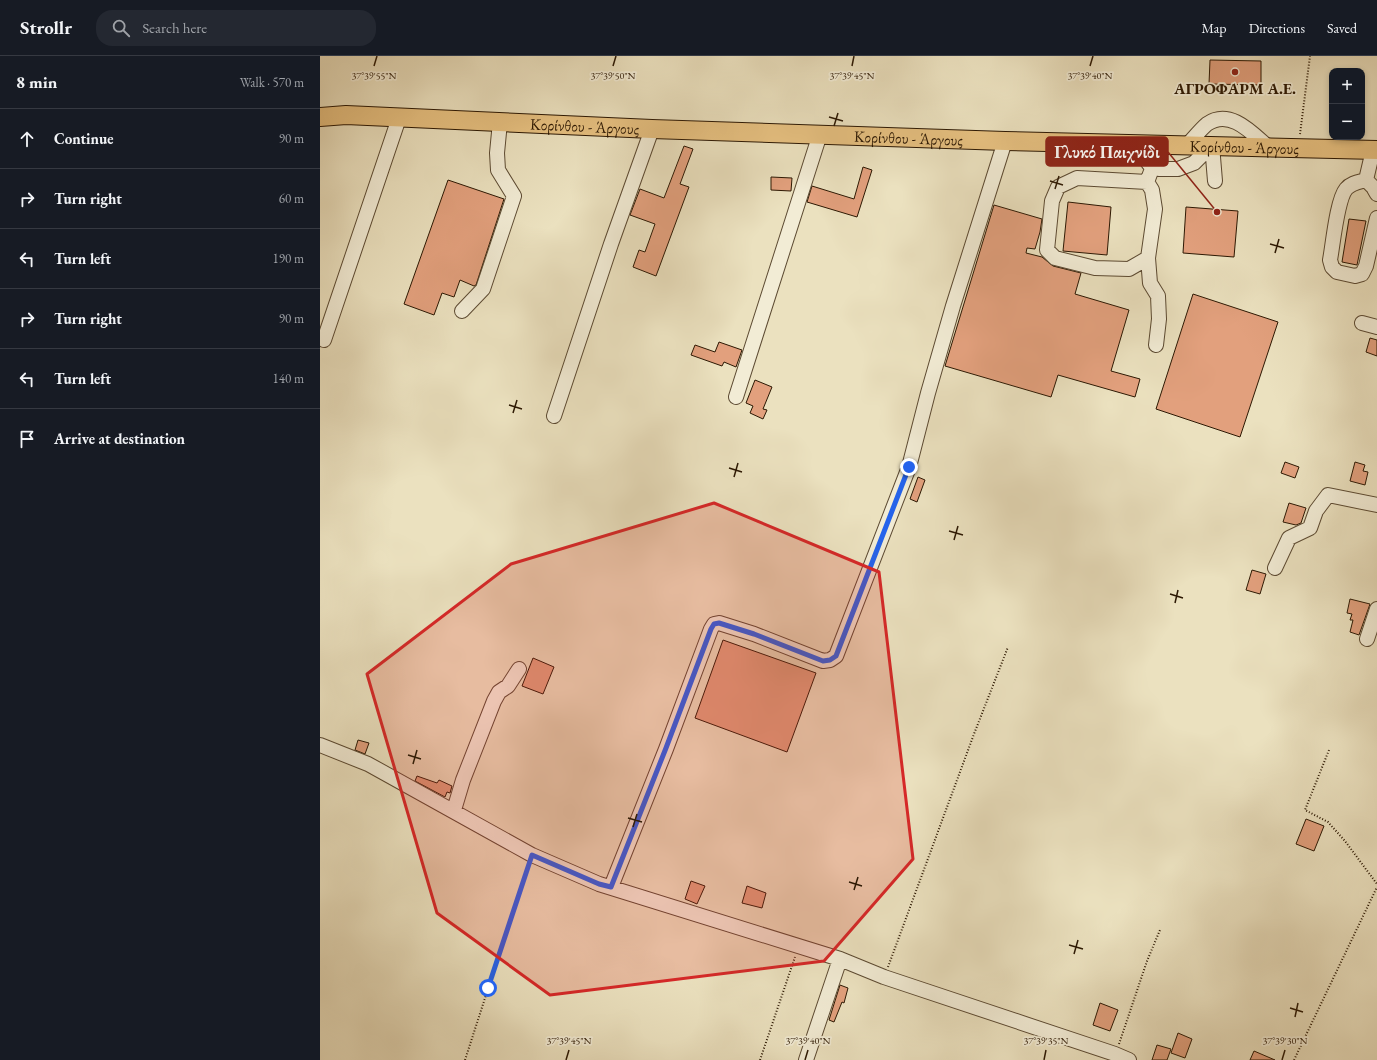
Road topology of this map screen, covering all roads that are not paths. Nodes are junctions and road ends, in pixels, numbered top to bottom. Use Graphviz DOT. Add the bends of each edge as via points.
graph roads {
  1 [pos="320,116"];
  2 [pos="399,118"];
  3 [pos="500,122"];
  4 [pos="652,129"];
  5 [pos="820,134"];
  6 [pos="1005,141"];
  7 [pos="1134,143"];
  8 [pos="1188,144"];
  9 [pos="1212,145"];
  10 [pos="1268,147"];
  11 [pos="1375,150"];
  12 [pos="1152,166"];
  13 [pos="1366,180"];
  14 [pos="1216,181"];
  15 [pos="1147,182"];
  16 [pos="1377,194"];
  17 [pos="1377,218"];
  18 [pos="1148,258"];
  19 [pos="462,311"];
  20 [pos="1362,323"];
  21 [pos="1377,327"];
  22 [pos="324,340"];
  23 [pos="1156,345"];
  24 [pos="736,397"];
  25 [pos="554,416"];
  26 [pos="1377,505"];
  27 [pos="1276,568"];
  28 [pos="1377,609"];
  29 [pos="1367,639"];
  30 [pos="519,669"];
  31 [pos="320,745"];
  32 [pos="454,810"];
  33 [pos="611,887"];
  34 [pos="840,959"];
  35 [pos="806,1060"];
  36 [pos="1129,1060"];
  1 -- 2 [label="main road, Κορίνθου - Άργους"];
  2 -- 3 [label="main road, Κορίνθου - Άργους"];
  2 -- 22 [label="street"];
  3 -- 4 [label="main road, Κορίνθου - Άργους"];
  3 -- 19 [label="street" via="498,170 514,196 483,289"];
  4 -- 5 [label="main road, Κορίνθου - Άργους"];
  4 -- 25 [label="street"];
  5 -- 6 [label="main road, Κορίνθου - Άργους"];
  5 -- 24 [label="street"];
  6 -- 7 [label="main road, Κορίνθου - Άργους"];
  6 -- 33 [label="street" via="953,306 909,467 836,656 823,661 754,634 719,623 714,624"];
  7 -- 8 [label="main road, Κορίνθου - Άργους"];
  7 -- 12 [label="street"];
  8 -- 9 [label="main road, Κορίνθου - Άργους"];
  8 -- 10 [label="street" via="1207,124 1218,119 1232,119"];
  9 -- 10 [label="main road, Κορίνθου - Άργους"];
  9 -- 12 [label="street" via="1194,163 1178,169 1159,169"];
  9 -- 14 [label="street"];
  10 -- 11 [label="main road, Κορίνθου - Άργους"];
  11 -- 13 [label="street"];
  12 -- 15 [label="street"];
  13 -- 16 [label="street"];
  13 -- 17 [label="street" via="1347,188 1341,197 1330,260 1337,272 1355,276 1362,274"];
  15 -- 18 [label="street" via="1152,190 1155,209"];
  15 -- 18 [label="street" via="1077,178 1058,187 1052,201 1047,250 1055,258 1095,268 1129,269"];
  18 -- 23 [label="street" via="1150,283 1158,296"];
  20 -- 21 [label="street"];
  26 -- 27 [label="street" via="1328,495 1316,511 1310,528 1289,538"];
  28 -- 29 [label="street"];
  30 -- 32 [label="street" via="494,701"];
  31 -- 32 [label="street" via="368,764"];
  32 -- 33 [label="street" via="532,855"];
  33 -- 34 [label="street"];
  34 -- 35 [label="street"];
  34 -- 36 [label="street" via="884,977"];
}
